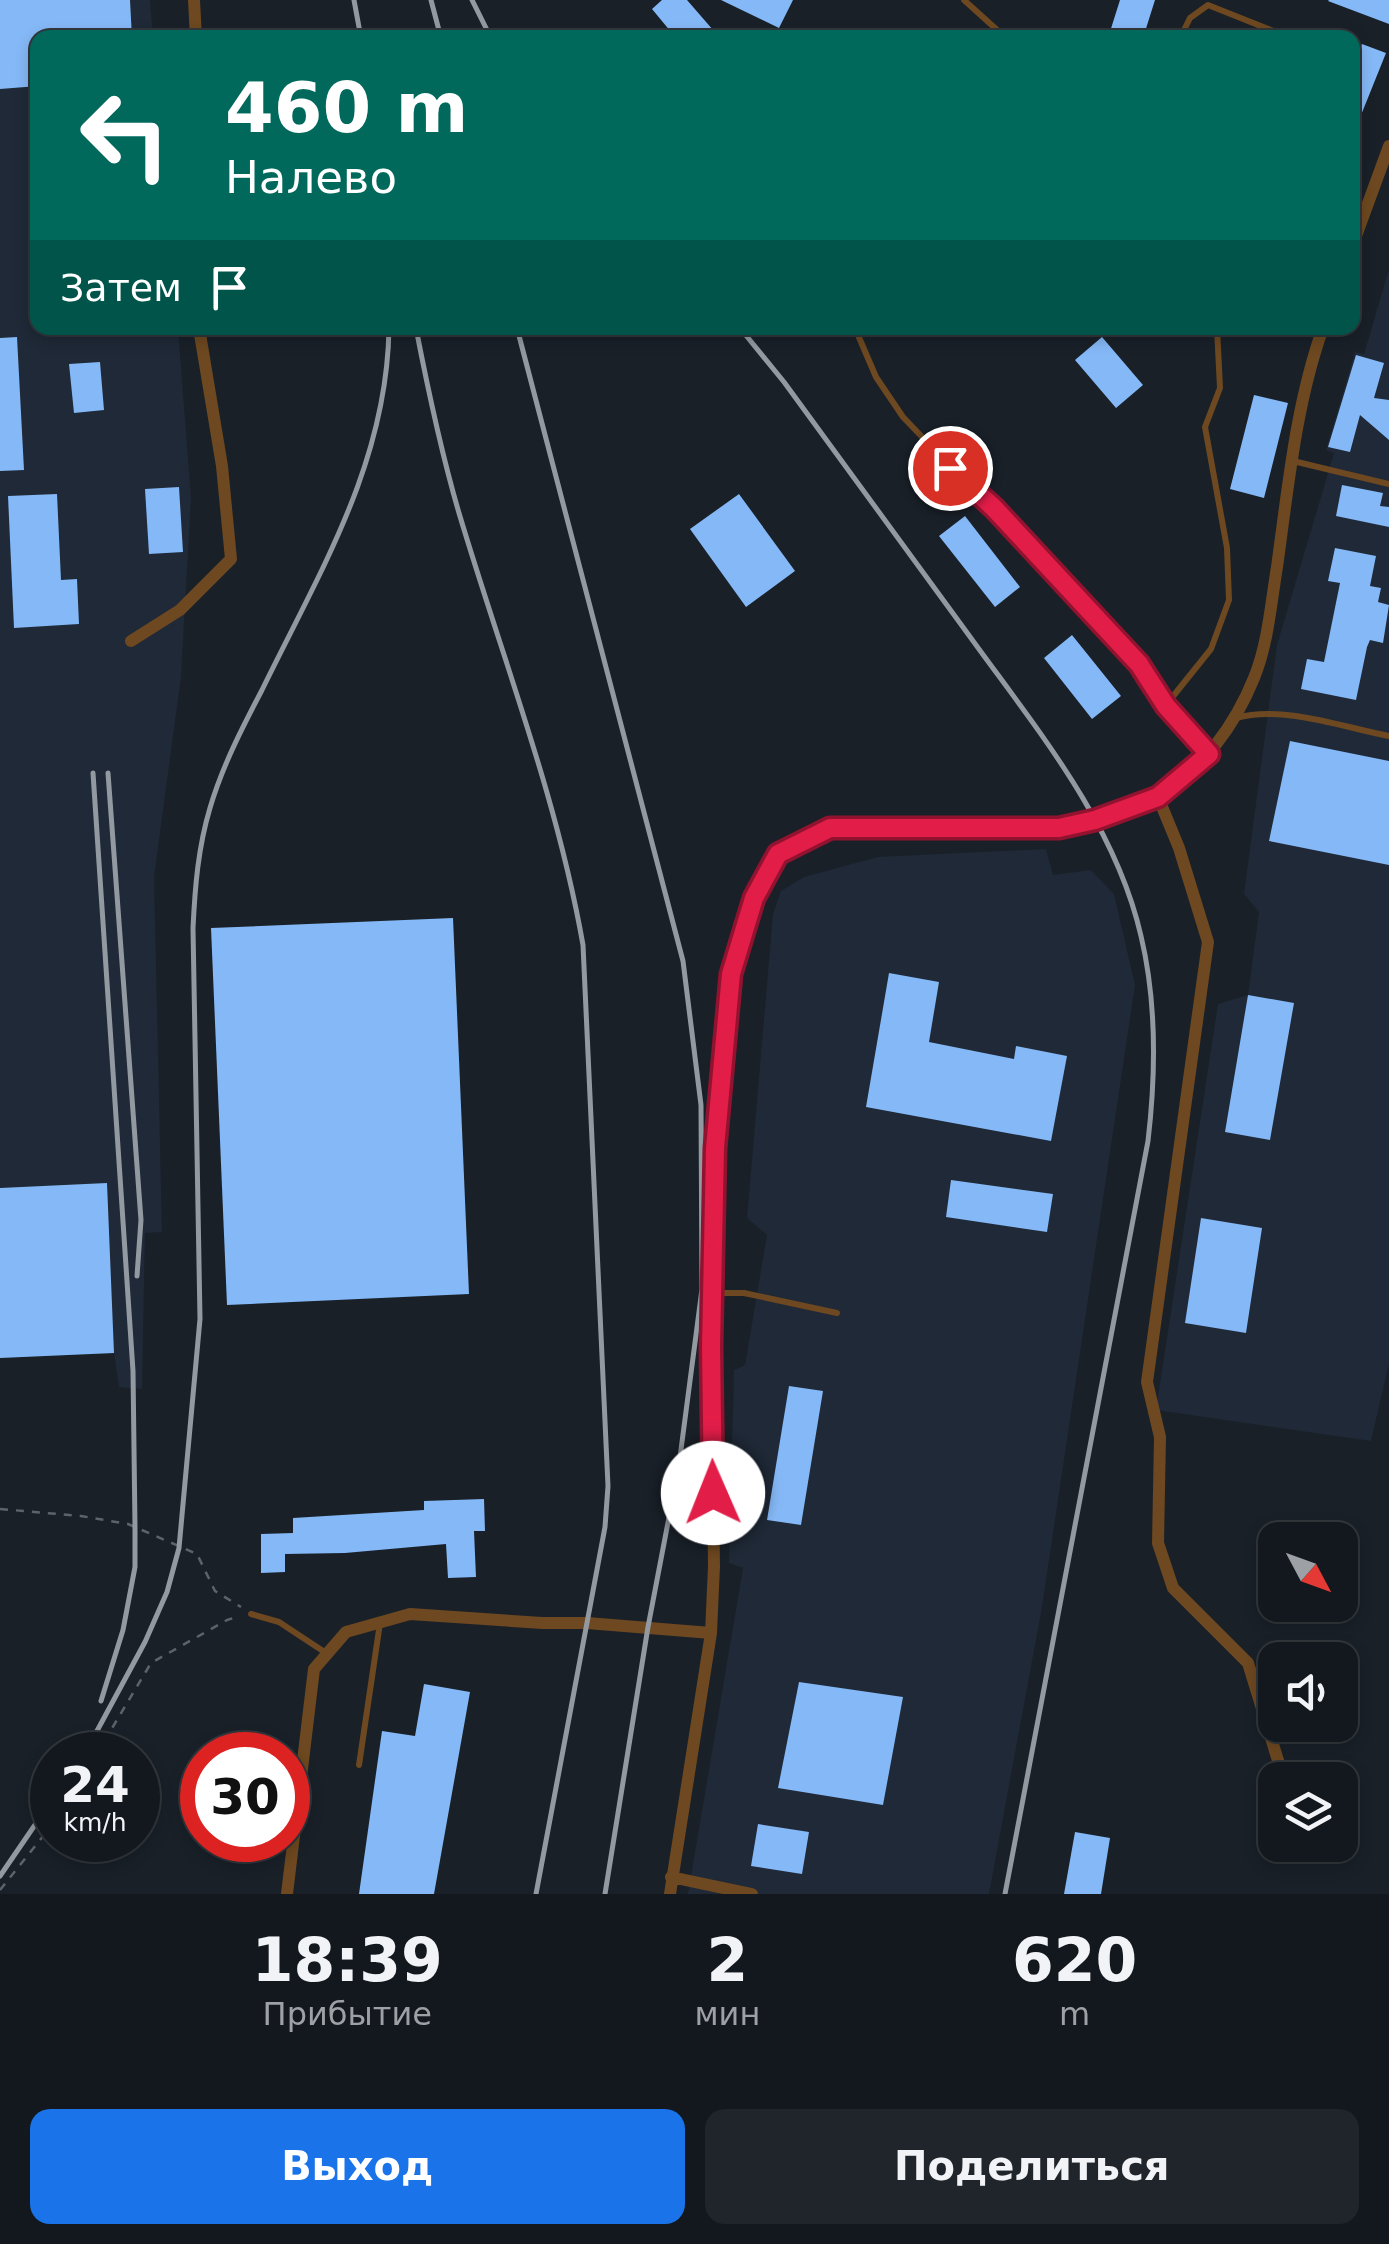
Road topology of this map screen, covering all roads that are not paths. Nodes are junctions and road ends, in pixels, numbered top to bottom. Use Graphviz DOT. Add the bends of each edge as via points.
graph roads {
  1 [pos="194,0"];
  2 [pos="964,0"];
  3 [pos="196,30"];
  4 [pos="997,30"];
  5 [pos="1184,30"];
  6 [pos="1271,30"];
  7 [pos="1389,146"];
  8 [pos="1360,225"];
  9 [pos="200,335"];
  10 [pos="858,335"];
  11 [pos="1216,335"];
  12 [pos="1321,335"];
  13 [pos="1292,461"];
  14 [pos="1389,484"];
  15 [pos="131,640"];
  16 [pos="1166,706"];
  17 [pos="1235,718"];
  18 [pos="1389,736"];
  19 [pos="1209,754"];
  20 [pos="1158,797"];
  21 [pos="712,1292"];
  22 [pos="837,1313"];
  23 [pos="251,1614"];
  24 [pos="380,1622"];
  25 [pos="711,1633"];
  26 [pos="327,1654"];
  27 [pos="1278,1762"];
  28 [pos="359,1765"];
  29 [pos="671,1877"];
  30 [pos="287,1894"];
  31 [pos="670,1894"];
  32 [pos="752,1894"];
  1 -- 3 [label="street"];
  2 -- 4 [label="lane"];
  5 -- 6 [label="lane" via="1208,5"];
  7 -- 8 [label="street"];
  9 -- 15 [label="street" via="231,559 180,610"];
  10 -- 16 [label="lane" via="903,417 1139,664"];
  11 -- 16 [label="lane" via="1220,388 1206,427 1229,600 1210,649"];
  12 -- 13 [label="street"];
  13 -- 14 [label="lane"];
  13 -- 17 [label="street" via="1268,624"];
  16 -- 19 [label="lane"];
  17 -- 18 [label="lane" via="1255,713"];
  17 -- 19 [label="street"];
  19 -- 20 [label="street"];
  20 -- 21 [label="street" via="1059,828 830,828 778,854 754,898 731,974 715,1148"];
  20 -- 27 [label="street" via="1208,942 1147,1382 1160,1437 1158,1543 1173,1588 1248,1663"];
  21 -- 22 [label="lane"];
  21 -- 25 [label="street"];
  23 -- 26 [label="lane" via="279,1622"];
  24 -- 25 [label="street" via="410,1614"];
  24 -- 26 [label="street" via="346,1632"];
  24 -- 28 [label="lane"];
  25 -- 29 [label="street"];
  26 -- 30 [label="street" via="314,1669"];
  29 -- 31 [label="street"];
  29 -- 32 [label="street"];
}
